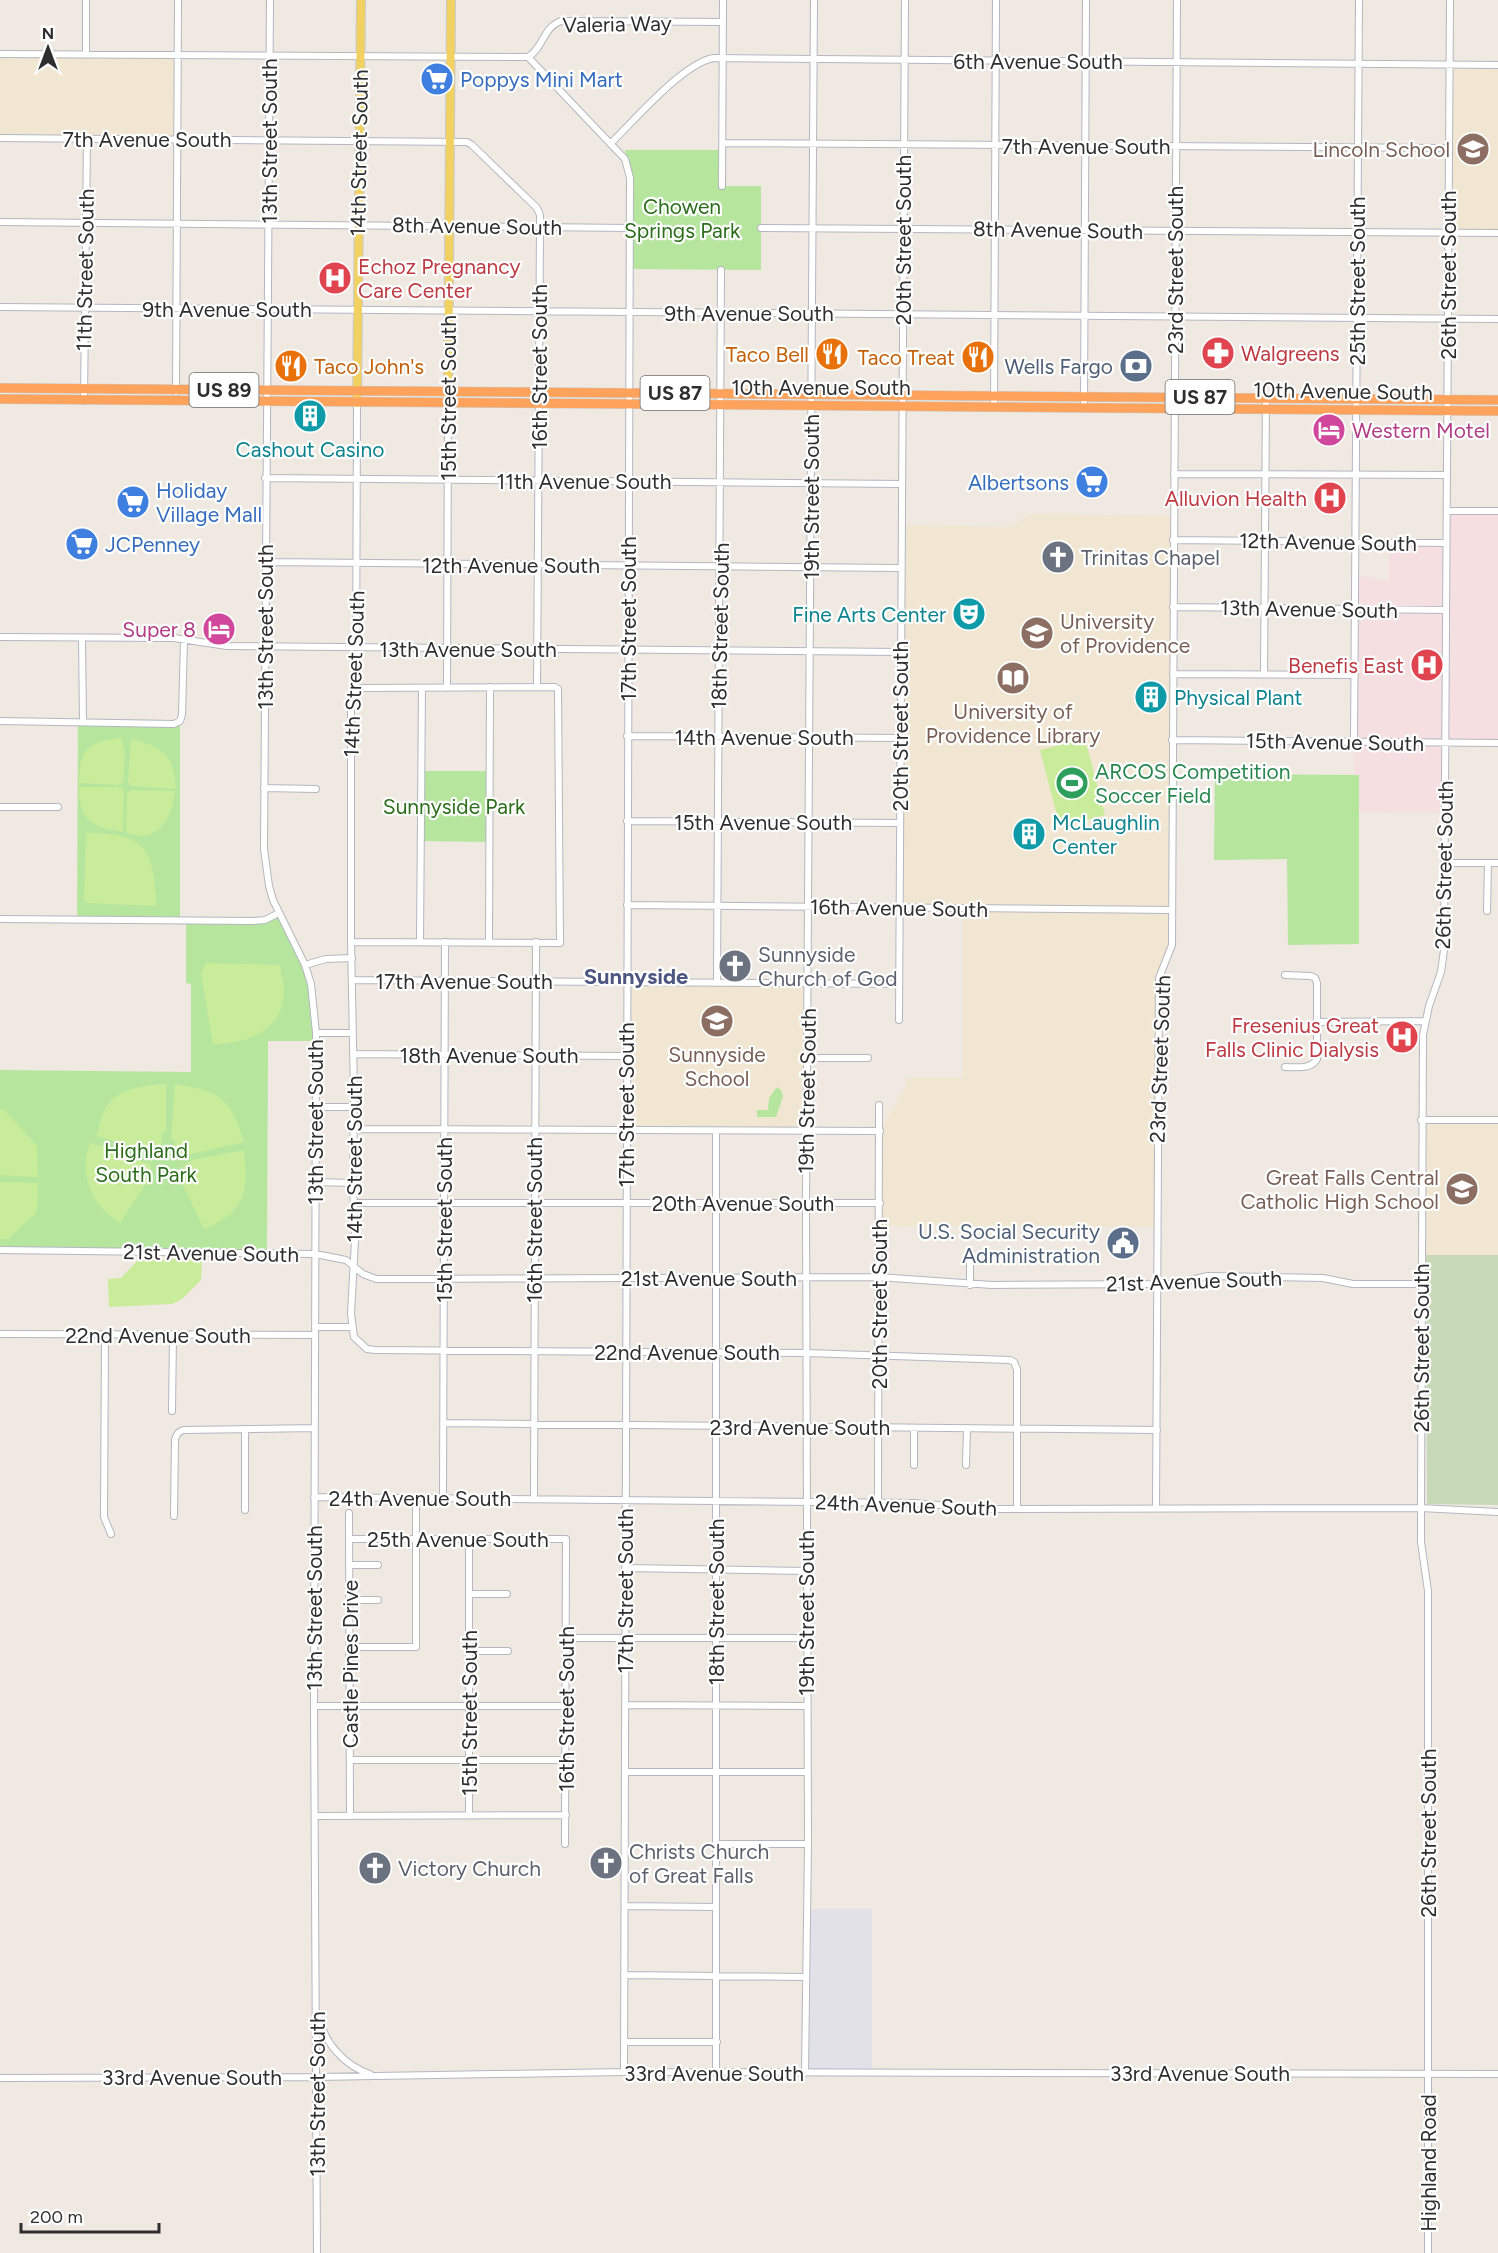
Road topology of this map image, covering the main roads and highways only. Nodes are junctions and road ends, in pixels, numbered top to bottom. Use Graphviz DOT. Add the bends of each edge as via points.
graph roads {
  1 [pos="361,0"];
  2 [pos="451,0"];
  3 [pos="0,388"];
  4 [pos="357,391"];
  5 [pos="447,392"];
  6 [pos="176,395"];
  7 [pos="0,399"];
  8 [pos="1498,400"];
  9 [pos="448,402"];
  10 [pos="1084,402"];
  11 [pos="357,403"];
  12 [pos="1498,411"];
  1 -- 4 [label="main road, 14th Street South"];
  2 -- 5 [label="main road, 15th Street South"];
  3 -- 6 [label="highway, 10th Avenue South / US 89" via="83,388"];
  4 -- 5 [label="highway, 10th Avenue South / US 89"];
  4 -- 6 [label="highway, 10th Avenue South / US 89" via="266,390"];
  4 -- 11 [label="main road, 14th Street South"];
  5 -- 9 [label="main road, 15th Street South"];
  5 -- 10 [label="highway, 10th Avenue South / US 87" via="902,395"];
  6 -- 7 [label="highway, 10th Avenue South / US 89" via="84,401"];
  6 -- 11 [label="highway, 10th Avenue South / US 89"];
  8 -- 10 [label="highway, 10th Avenue South / US 87" via="1175,397"];
  9 -- 10 [label="highway, 10th Avenue South / US 87" via="994,408"];
  9 -- 11 [label="highway, 10th Avenue South / US 87"];
  10 -- 12 [label="highway, 10th Avenue South / US 87" via="1174,407"];
}
